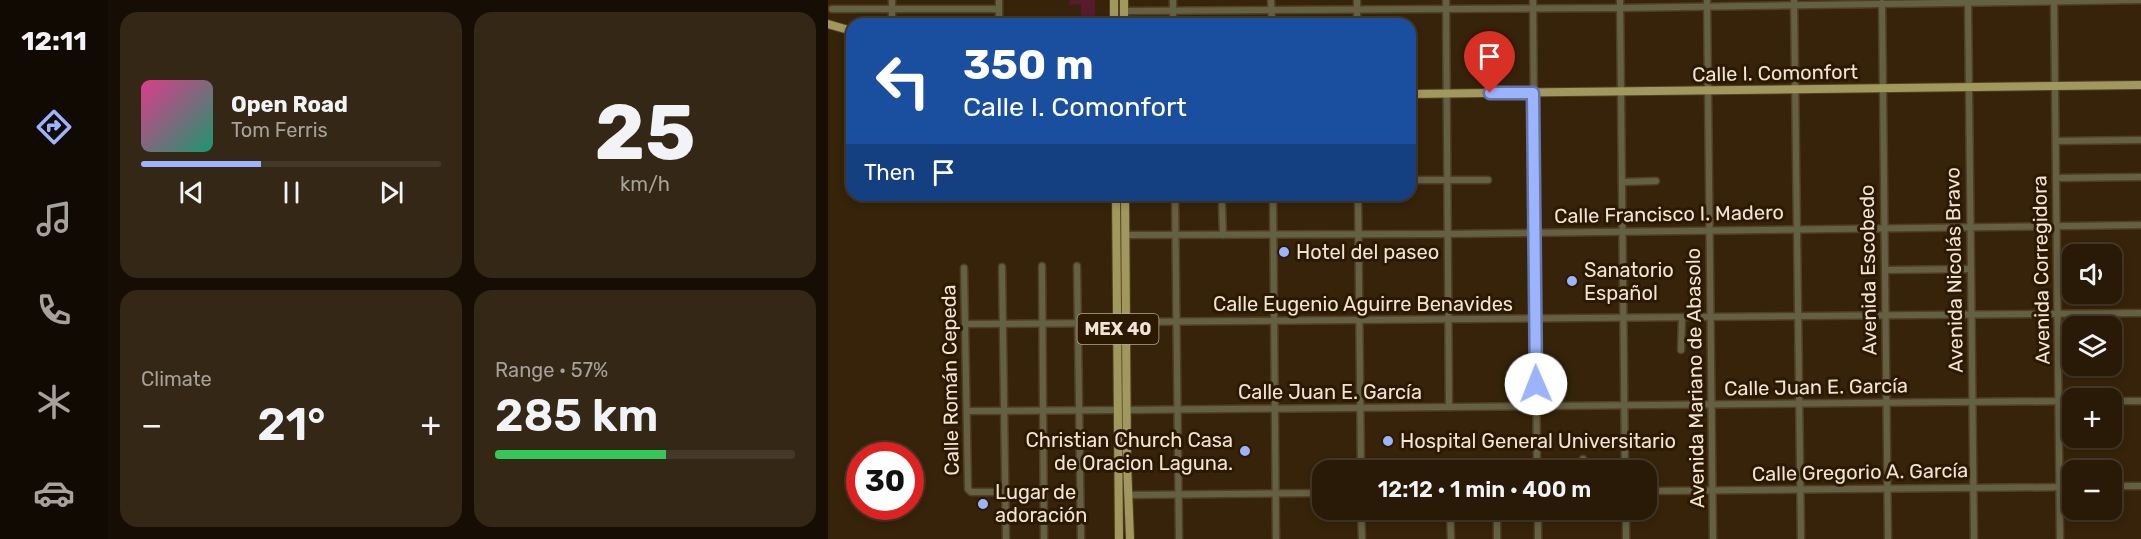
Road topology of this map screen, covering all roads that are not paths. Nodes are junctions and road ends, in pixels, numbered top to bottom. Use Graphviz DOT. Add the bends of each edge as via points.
graph roads {
  1 [pos="892,0"];
  2 [pos="999,0"];
  3 [pos="1114,0"];
  4 [pos="1124,0"];
  5 [pos="1173,0"];
  6 [pos="1271,0"];
  7 [pos="1357,0"];
  8 [pos="1446,0"];
  9 [pos="1533,0"];
  10 [pos="1620,0"];
  11 [pos="2141,0"];
  12 [pos="1968,1"];
  13 [pos="2054,1"];
  14 [pos="1882,2"];
  15 [pos="1707,3"];
  16 [pos="1794,3"];
  17 [pos="1533,8"];
  18 [pos="1620,8"];
  19 [pos="832,9"];
  20 [pos="892,9"];
  21 [pos="999,9"];
  22 [pos="1446,9"];
  23 [pos="1272,10"];
  24 [pos="1357,10"];
  25 [pos="1173,11"];
  26 [pos="1124,12"];
  27 [pos="892,18"];
  28 [pos="999,18"];
  29 [pos="1114,18"];
  30 [pos="1124,18"];
  31 [pos="1173,18"];
  32 [pos="1272,18"];
  33 [pos="1358,18"];
  34 [pos="828,24"];
  35 [pos="846,29"];
  36 [pos="2055,86"];
  37 [pos="2141,86"];
  38 [pos="1969,87"];
  39 [pos="1883,88"];
  40 [pos="1795,90"];
  41 [pos="1708,91"];
  42 [pos="1621,92"];
  43 [pos="1533,93"];
  44 [pos="1416,94"];
  45 [pos="1447,94"];
  46 [pos="2141,140"];
  47 [pos="2056,141"];
  48 [pos="2141,177"];
  49 [pos="2056,178"];
  50 [pos="1416,180"];
  51 [pos="1447,180"];
  52 [pos="1488,180"];
  53 [pos="1656,181"];
  54 [pos="1622,182"];
  55 [pos="1116,201"];
  56 [pos="1125,201"];
  57 [pos="1175,201"];
  58 [pos="1273,201"];
  59 [pos="1358,201"];
  60 [pos="1222,206"];
  61 [pos="2141,225"];
  62 [pos="2056,226"];
  63 [pos="1970,227"];
  64 [pos="1884,228"];
  65 [pos="1797,229"];
  66 [pos="1709,230"];
  67 [pos="1623,231"];
  68 [pos="1534,233"];
  69 [pos="1358,234"];
  70 [pos="1448,234"];
  71 [pos="1125,235"];
  72 [pos="1176,235"];
  73 [pos="1222,235"];
  74 [pos="1274,235"];
  75 [pos="1077,266"];
  76 [pos="1002,267"];
  77 [pos="1042,267"];
  78 [pos="964,268"];
  79 [pos="1971,269"];
  80 [pos="1885,270"];
  81 [pos="2141,313"];
  82 [pos="2057,314"];
  83 [pos="1971,315"];
  84 [pos="1885,316"];
  85 [pos="1798,317"];
  86 [pos="1623,318"];
  87 [pos="1682,318"];
  88 [pos="1710,318"];
  89 [pos="1535,319"];
  90 [pos="1448,320"];
  91 [pos="1274,321"];
  92 [pos="1359,321"];
  93 [pos="1122,322"];
  94 [pos="1177,322"];
  95 [pos="1042,323"];
  96 [pos="1078,323"];
  97 [pos="966,324"];
  98 [pos="1003,324"];
  99 [pos="1681,350"];
  100 [pos="2122,401"];
  101 [pos="2141,401"];
  102 [pos="1972,402"];
  103 [pos="2058,402"];
  104 [pos="2062,402"];
  105 [pos="1886,403"];
  106 [pos="1712,404"];
  107 [pos="1799,404"];
  108 [pos="1624,405"];
  109 [pos="1536,406"];
  110 [pos="1449,407"];
  111 [pos="1360,408"];
  112 [pos="1178,409"];
  113 [pos="1275,409"];
  114 [pos="1079,410"];
  115 [pos="1123,410"];
  116 [pos="967,411"];
  117 [pos="1004,411"];
  118 [pos="1043,411"];
  119 [pos="1361,460"];
  120 [pos="1537,460"];
  121 [pos="1625,460"];
  122 [pos="1123,463"];
  123 [pos="2122,486"];
  124 [pos="2141,486"];
  125 [pos="2059,487"];
  126 [pos="1887,488"];
  127 [pos="1973,488"];
  128 [pos="1800,489"];
  129 [pos="1657,490"];
  130 [pos="1713,490"];
  131 [pos="1005,492"];
  132 [pos="1276,494"];
  133 [pos="1312,494"];
  134 [pos="1130,495"];
  135 [pos="1179,495"];
  136 [pos="1361,520"];
  137 [pos="1450,520"];
  138 [pos="1497,520"];
  139 [pos="1538,520"];
  140 [pos="1626,520"];
  141 [pos="1006,539"];
  142 [pos="1044,539"];
  143 [pos="1081,539"];
  144 [pos="1124,539"];
  145 [pos="1179,539"];
  146 [pos="1276,539"];
  147 [pos="1362,539"];
  148 [pos="1451,539"];
  149 [pos="1497,539"];
  150 [pos="1538,539"];
  151 [pos="1626,539"];
  152 [pos="1713,539"];
  153 [pos="1801,539"];
  154 [pos="1888,539"];
  155 [pos="1974,539"];
  156 [pos="2060,539"];
  1 -- 20 [label="street"];
  2 -- 21 [label="street"];
  3 -- 29 [label="main road"];
  4 -- 26 [label="main road"];
  5 -- 25 [label="street"];
  6 -- 23 [label="street"];
  7 -- 24 [label="street"];
  8 -- 22 [label="street"];
  9 -- 17 [label="street"];
  10 -- 18 [label="street"];
  11 -- 13 [label="street"];
  12 -- 13 [label="street"];
  12 -- 14 [label="street"];
  12 -- 38 [label="street, Avenida Nicolás Bravo"];
  13 -- 36 [label="street, Avenida Corregidora"];
  14 -- 16 [label="street"];
  14 -- 39 [label="street, Avenida Escobedo"];
  15 -- 16 [label="street"];
  15 -- 18 [label="street"];
  15 -- 41 [label="street, Avenida Mariano de Abasolo"];
  16 -- 40 [label="street"];
  17 -- 18 [label="street"];
  17 -- 22 [label="street"];
  17 -- 43 [label="street"];
  18 -- 42 [label="street"];
  19 -- 20 [label="street"];
  20 -- 21 [label="street"];
  20 -- 27 [label="street"];
  21 -- 28 [label="street"];
  22 -- 24 [label="street"];
  22 -- 45 [label="street"];
  23 -- 24 [label="street"];
  23 -- 25 [label="street"];
  23 -- 32 [label="street"];
  24 -- 33 [label="street"];
  25 -- 26 [label="street"];
  25 -- 31 [label="street"];
  26 -- 30 [label="main road"];
  34 -- 35 [label="main road"];
  36 -- 37 [label="main road, Calle I. Comonfort"];
  36 -- 38 [label="main road, Calle I. Comonfort"];
  36 -- 47 [label="street, Avenida Corregidora"];
  38 -- 39 [label="main road, Calle I. Comonfort"];
  38 -- 63 [label="street, Avenida Nicolás Bravo"];
  39 -- 40 [label="main road, Calle I. Comonfort"];
  39 -- 64 [label="street, Avenida Escobedo"];
  40 -- 41 [label="main road, Calle I. Comonfort"];
  40 -- 65 [label="street"];
  41 -- 42 [label="main road, Calle I. Comonfort"];
  41 -- 66 [label="street, Avenida Mariano de Abasolo"];
  42 -- 43 [label="main road, Calle I. Comonfort"];
  42 -- 54 [label="street"];
  43 -- 45 [label="main road, Calle I. Comonfort"];
  43 -- 68 [label="street"];
  44 -- 45 [label="main road, Calle I. Comonfort"];
  45 -- 51 [label="street"];
  46 -- 47 [label="street"];
  47 -- 49 [label="street, Avenida Corregidora"];
  48 -- 49 [label="street"];
  49 -- 62 [label="street, Avenida Corregidora"];
  50 -- 51 [label="street"];
  51 -- 52 [label="street"];
  51 -- 70 [label="street"];
  53 -- 54 [label="street"];
  54 -- 67 [label="street"];
  55 -- 93 [label="main road, MEX 40"];
  56 -- 71 [label="main road, MEX 40"];
  57 -- 72 [label="street"];
  58 -- 74 [label="street"];
  59 -- 69 [label="street"];
  60 -- 73 [label="street"];
  61 -- 62 [label="street, Calle Francisco I. Madero"];
  62 -- 63 [label="street, Calle Francisco I. Madero"];
  62 -- 82 [label="street, Avenida Corregidora"];
  63 -- 64 [label="street, Calle Francisco I. Madero"];
  63 -- 79 [label="street, Avenida Nicolás Bravo"];
  64 -- 65 [label="street, Calle Francisco I. Madero"];
  64 -- 80 [label="street, Avenida Escobedo"];
  65 -- 66 [label="street, Calle Francisco I. Madero"];
  65 -- 85 [label="street"];
  66 -- 67 [label="street, Calle Francisco I. Madero"];
  66 -- 88 [label="street, Avenida Mariano de Abasolo"];
  67 -- 68 [label="street, Calle Francisco I. Madero"];
  67 -- 86 [label="street"];
  68 -- 70 [label="street, Calle Francisco I. Madero"];
  68 -- 89 [label="street"];
  69 -- 70 [label="street, Calle Francisco I. Madero"];
  69 -- 74 [label="street, Calle Francisco I. Madero"];
  69 -- 92 [label="street"];
  70 -- 90 [label="street"];
  71 -- 72 [label="street, Calle Francisco I. Madero"];
  71 -- 93 [label="main road, MEX 40"];
  72 -- 73 [label="street, Calle Francisco I. Madero"];
  72 -- 94 [label="street"];
  73 -- 74 [label="street, Calle Francisco I. Madero"];
  74 -- 91 [label="street"];
  75 -- 96 [label="street"];
  76 -- 98 [label="street"];
  77 -- 95 [label="street"];
  78 -- 97 [label="street, Calle Román Cepeda"];
  79 -- 80 [label="street"];
  79 -- 83 [label="street, Avenida Nicolás Bravo"];
  80 -- 84 [label="street, Avenida Escobedo"];
  81 -- 82 [label="street, Calle Eugenio Aguirre Benavides"];
  82 -- 83 [label="street, Calle Eugenio Aguirre Benavides"];
  82 -- 103 [label="street, Avenida Corregidora"];
  83 -- 84 [label="street, Calle Eugenio Aguirre Benavides"];
  83 -- 102 [label="street, Avenida Nicolás Bravo"];
  84 -- 85 [label="street, Calle Eugenio Aguirre Benavides"];
  84 -- 105 [label="street, Avenida Escobedo"];
  85 -- 88 [label="street, Calle Eugenio Aguirre Benavides"];
  85 -- 107 [label="street"];
  86 -- 87 [label="street, Calle Eugenio Aguirre Benavides"];
  86 -- 89 [label="street, Calle Eugenio Aguirre Benavides"];
  86 -- 108 [label="street"];
  87 -- 88 [label="street, Calle Eugenio Aguirre Benavides"];
  87 -- 99 [label="street"];
  88 -- 106 [label="street, Avenida Mariano de Abasolo"];
  89 -- 90 [label="street, Calle Eugenio Aguirre Benavides"];
  89 -- 109 [label="street"];
  90 -- 92 [label="street, Calle Eugenio Aguirre Benavides"];
  90 -- 110 [label="street"];
  91 -- 92 [label="street, Calle Eugenio Aguirre Benavides"];
  91 -- 94 [label="street, Calle Eugenio Aguirre Benavides"];
  91 -- 113 [label="street"];
  92 -- 111 [label="street"];
  93 -- 94 [label="street, Calle Eugenio Aguirre Benavides"];
  93 -- 96 [label="street, Calle Eugenio Aguirre Benavides"];
  93 -- 115 [label="main road, MEX 40"];
  94 -- 112 [label="street"];
  95 -- 96 [label="street, Calle Eugenio Aguirre Benavides"];
  95 -- 98 [label="street, Calle Eugenio Aguirre Benavides"];
  95 -- 118 [label="street"];
  96 -- 114 [label="street"];
  97 -- 98 [label="street, Calle Eugenio Aguirre Benavides"];
  97 -- 116 [label="street, Calle Román Cepeda"];
  98 -- 117 [label="street"];
  100 -- 101 [label="street"];
  102 -- 103 [label="street, Calle Juan E. García"];
  102 -- 105 [label="street, Calle Juan E. García"];
  102 -- 127 [label="street, Avenida Nicolás Bravo"];
  103 -- 104 [label="street, Calle Juan E. García"];
  103 -- 125 [label="street, Avenida Corregidora"];
  105 -- 107 [label="street, Calle Juan E. García"];
  105 -- 126 [label="street, Avenida Escobedo"];
  106 -- 107 [label="street, Calle Juan E. García"];
  106 -- 108 [label="street, Calle Juan E. García"];
  106 -- 130 [label="street, Avenida Mariano de Abasolo"];
  107 -- 128 [label="street"];
  108 -- 109 [label="street, Calle Juan E. García"];
  108 -- 121 [label="street"];
  109 -- 110 [label="street, Calle Juan E. García"];
  109 -- 120 [label="street"];
  110 -- 111 [label="street, Calle Juan E. García"];
  111 -- 113 [label="street, Calle Juan E. García"];
  111 -- 119 [label="street"];
  112 -- 113 [label="street, Calle Juan E. García"];
  112 -- 115 [label="street, Calle Juan E. García"];
  112 -- 135 [label="street"];
  113 -- 132 [label="street"];
  114 -- 115 [label="street, Calle Juan E. García"];
  114 -- 118 [label="street, Calle Juan E. García"];
  114 -- 143 [label="street"];
  115 -- 122 [label="main road, MEX 40"];
  116 -- 117 [label="street, Calle Juan E. García"];
  116 -- 131 [label="street, Calle Román Cepeda" via="969,490"];
  117 -- 118 [label="street, Calle Juan E. García"];
  117 -- 131 [label="street"];
  118 -- 142 [label="street"];
  122 -- 134 [label="main road, MEX 40"];
  122 -- 144 [label="main road, MEX 40"];
  122 -- 144 [label="main road"];
  123 -- 124 [label="street"];
  125 -- 127 [label="street, Calle Gregorio A. García"];
  125 -- 156 [label="street, Avenida Corregidora"];
  126 -- 127 [label="street, Calle Gregorio A. García"];
  126 -- 128 [label="street, Calle Gregorio A. García"];
  126 -- 154 [label="street, Avenida Escobedo"];
  127 -- 155 [label="street, Avenida Nicolás Bravo"];
  128 -- 130 [label="street, Calle Gregorio A. García"];
  128 -- 153 [label="street"];
  129 -- 130 [label="street, Calle Gregorio A. García"];
  130 -- 152 [label="street, Avenida Mariano de Abasolo"];
  131 -- 141 [label="street"];
  132 -- 133 [label="street"];
  132 -- 135 [label="street"];
  132 -- 146 [label="street"];
  134 -- 135 [label="street"];
  134 -- 144 [label="main road, MEX 40"];
  135 -- 145 [label="street"];
  136 -- 147 [label="street"];
  137 -- 148 [label="street"];
  138 -- 149 [label="street"];
  139 -- 150 [label="street"];
  140 -- 151 [label="street"];
}
